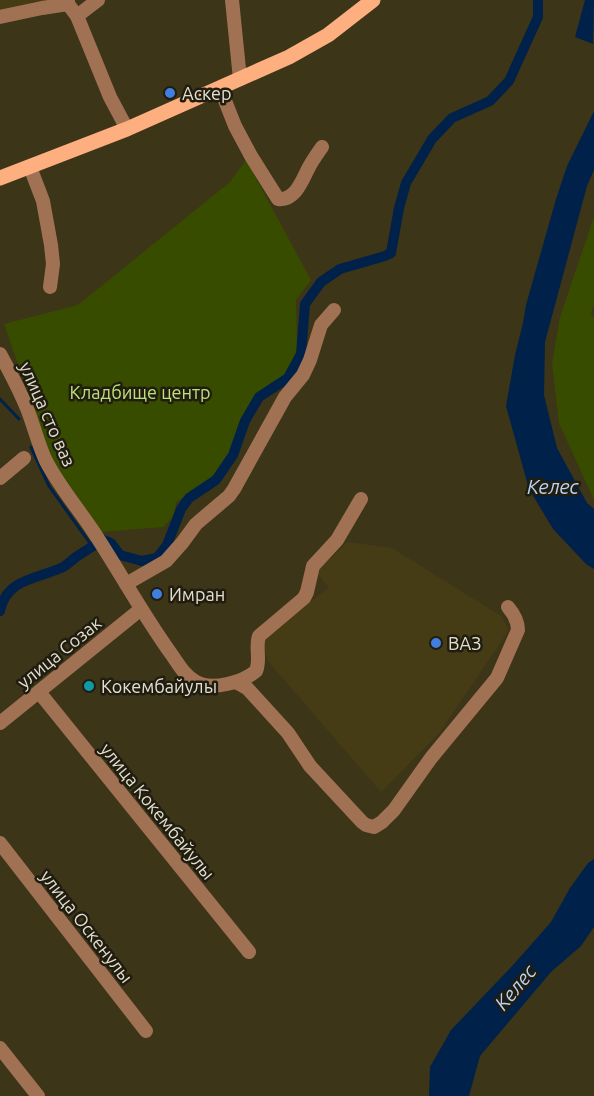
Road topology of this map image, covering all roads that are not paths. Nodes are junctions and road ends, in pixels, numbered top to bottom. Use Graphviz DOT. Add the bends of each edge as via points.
graph roads {
  1 [pos="98,0"];
  2 [pos="232,0"];
  3 [pos="373,0"];
  4 [pos="68,2"];
  5 [pos="77,16"];
  6 [pos="0,17"];
  7 [pos="240,79"];
  8 [pos="220,88"];
  9 [pos="127,129"];
  10 [pos="322,147"];
  11 [pos="30,167"];
  12 [pos="0,178"];
  13 [pos="50,287"];
  14 [pos="333,310"];
  15 [pos="0,354"];
  16 [pos="24,458"];
  17 [pos="0,478"];
  18 [pos="361,499"];
  19 [pos="126,584"];
  20 [pos="508,607"];
  21 [pos="141,609"];
  22 [pos="236,682"];
  23 [pos="39,692"];
  24 [pos="0,723"];
  25 [pos="0,843"];
  26 [pos="249,952"];
  27 [pos="146,1031"];
  28 [pos="0,1048"];
  29 [pos="38,1096"];
  1 -- 5 [label="street"];
  2 -- 7 [label="street"];
  3 -- 7 [label="main road" via="328,35"];
  4 -- 5 [label="street"];
  4 -- 6 [label="street"];
  5 -- 9 [label="street"];
  7 -- 8 [label="main road"];
  8 -- 9 [label="main road"];
  8 -- 10 [label="street" via="249,159 278,199 296,191"];
  9 -- 11 [label="main road"];
  11 -- 12 [label="main road"];
  11 -- 13 [label="street" via="43,201 51,245"];
  14 -- 19 [label="street" via="321,325 303,375 285,397 229,496 195,524 166,561"];
  15 -- 19 [label="street, улица сто ваз" via="14,378 44,457"];
  16 -- 17 [label="street"];
  18 -- 22 [label="street" via="337,540 313,566 304,598 259,636 256,671"];
  19 -- 21 [label="street, улица сто ваз"];
  20 -- 22 [label="street" via="518,630 497,678 394,810 374,827 362,822 310,766 288,733 247,688"];
  21 -- 22 [label="street, улица сто ваз" via="187,676 204,685"];
  21 -- 23 [label="street, улица Созак"];
  23 -- 24 [label="street, улица Созак"];
  23 -- 26 [label="street, улица Кокембайулы"];
  25 -- 27 [label="street, улица Оскенулы"];
  28 -- 29 [label="street"];
}
